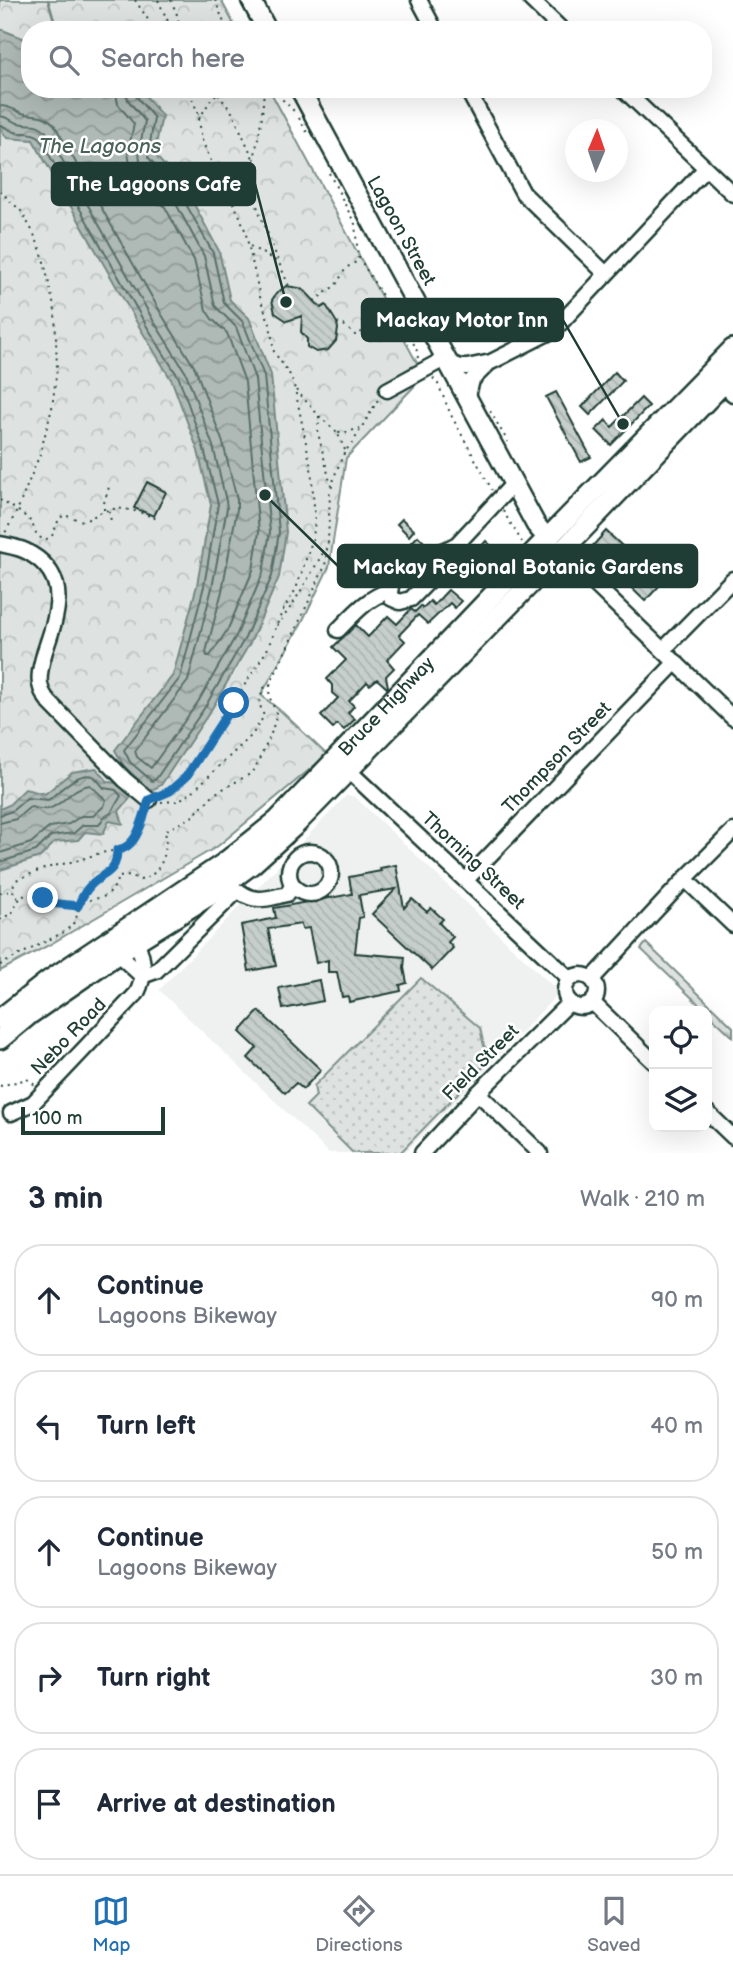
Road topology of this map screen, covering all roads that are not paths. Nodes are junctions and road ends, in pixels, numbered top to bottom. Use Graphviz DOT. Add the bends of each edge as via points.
graph roads {
  1 [pos="251,0"];
  2 [pos="419,0"];
  3 [pos="531,0"];
  4 [pos="262,21"];
  5 [pos="430,21"];
  6 [pos="553,21"];
  7 [pos="305,98"];
  8 [pos="472,98"];
  9 [pos="632,98"];
  10 [pos="705,169"];
  11 [pos="733,194"];
  12 [pos="605,273"];
  13 [pos="417,304"];
  14 [pos="374,326"];
  15 [pos="733,349"];
  16 [pos="447,360"];
  17 [pos="491,362"];
  18 [pos="730,383"];
  19 [pos="387,390"];
  20 [pos="468,396"];
  21 [pos="514,483"];
  22 [pos="0,544"];
  23 [pos="457,544"];
  24 [pos="554,546"];
  25 [pos="733,579"];
  26 [pos="389,592"];
  27 [pos="338,630"];
  28 [pos="664,649"];
  29 [pos="676,662"];
  30 [pos="733,718"];
  31 [pos="349,771"];
  32 [pos="149,800"];
  33 [pos="733,831"];
  34 [pos="278,840"];
  35 [pos="296,858"];
  36 [pos="685,879"];
  37 [pos="466,880"];
  38 [pos="293,885"];
  39 [pos="733,925"];
  40 [pos="133,933"];
  41 [pos="113,947"];
  42 [pos="142,976"];
  43 [pos="570,979"];
  44 [pos="592,979"];
  45 [pos="569,1002"];
  46 [pos="592,1002"];
  47 [pos="0,1019"];
  48 [pos="0,1039"];
  49 [pos="649,1057"];
  50 [pos="478,1093"];
  51 [pos="11,1113"];
  52 [pos="712,1117"];
  53 [pos="733,1137"];
  54 [pos="422,1153"];
  55 [pos="540,1153"];
  1 -- 4 [label="main road"];
  2 -- 5 [label="street"];
  3 -- 6 [label="street"];
  7 -- 13 [label="main road, Lagoon Street"];
  8 -- 12 [label="street" via="523,193"];
  9 -- 10 [label="street"];
  10 -- 11 [label="street"];
  10 -- 12 [label="street"];
  12 -- 17 [label="street" via="554,330"];
  13 -- 14 [label="street"];
  13 -- 16 [label="main road, Lagoon Street"];
  15 -- 24 [label="highway, Bruce Highway"];
  16 -- 17 [label="street" via="460,367"];
  16 -- 19 [label="street"];
  16 -- 20 [label="main road, Lagoon Street"];
  17 -- 20 [label="street" via="474,376"];
  18 -- 24 [label="highway, Bruce Highway"];
  20 -- 21 [label="main road, Lagoon Street"];
  21 -- 23 [label="street"];
  21 -- 24 [label="main road, Lagoon Street" via="539,529"];
  22 -- 32 [label="street" via="29,552 47,566 55,582 59,602 40,687 49,702"];
  23 -- 26 [label="street" via="407,568"];
  23 -- 26 [label="street" via="450,559 411,599 395,601"];
  24 -- 28 [label="street"];
  24 -- 31 [label="highway, Bruce Highway"];
  24 -- 40 [label="highway, Bruce Highway" via="277,821"];
  25 -- 28 [label="street"];
  26 -- 27 [label="street" via="360,607"];
  28 -- 29 [label="street"];
  29 -- 30 [label="street"];
  29 -- 37 [label="street, Thompson Street"];
  31 -- 34 [label="highway, Bruce Highway"];
  31 -- 37 [label="street, Thorning Street"];
  33 -- 36 [label="street"];
  34 -- 35 [label="street"];
  34 -- 40 [label="highway, Bruce Highway" via="207,897"];
  35 -- 38 [label="street" via="289,876"];
  35 -- 38 [label="street" via="318,854 328,863 331,878 316,893 304,893"];
  36 -- 39 [label="street"];
  36 -- 44 [label="street"];
  37 -- 43 [label="street, Thorning Street"];
  38 -- 42 [label="street, Nebo Road" via="287,894 260,900 238,892 156,971"];
  40 -- 41 [label="highway, Bruce Highway"];
  40 -- 42 [label="street" via="144,960"];
  41 -- 42 [label="street"];
  41 -- 47 [label="highway, Bruce Highway" via="47,982"];
  41 -- 48 [label="highway, Bruce Highway"];
  42 -- 51 [label="street, Nebo Road" via="137,993 33,1103"];
  43 -- 44 [label="street" via="577,975"];
  43 -- 45 [label="street" via="565,986"];
  44 -- 46 [label="street" via="597,988"];
  45 -- 46 [label="street" via="583,1007"];
  45 -- 50 [label="street, Field Street"];
  46 -- 49 [label="street"];
  50 -- 54 [label="street, Field Street"];
  50 -- 55 [label="street"];
  52 -- 53 [label="street"];
}
